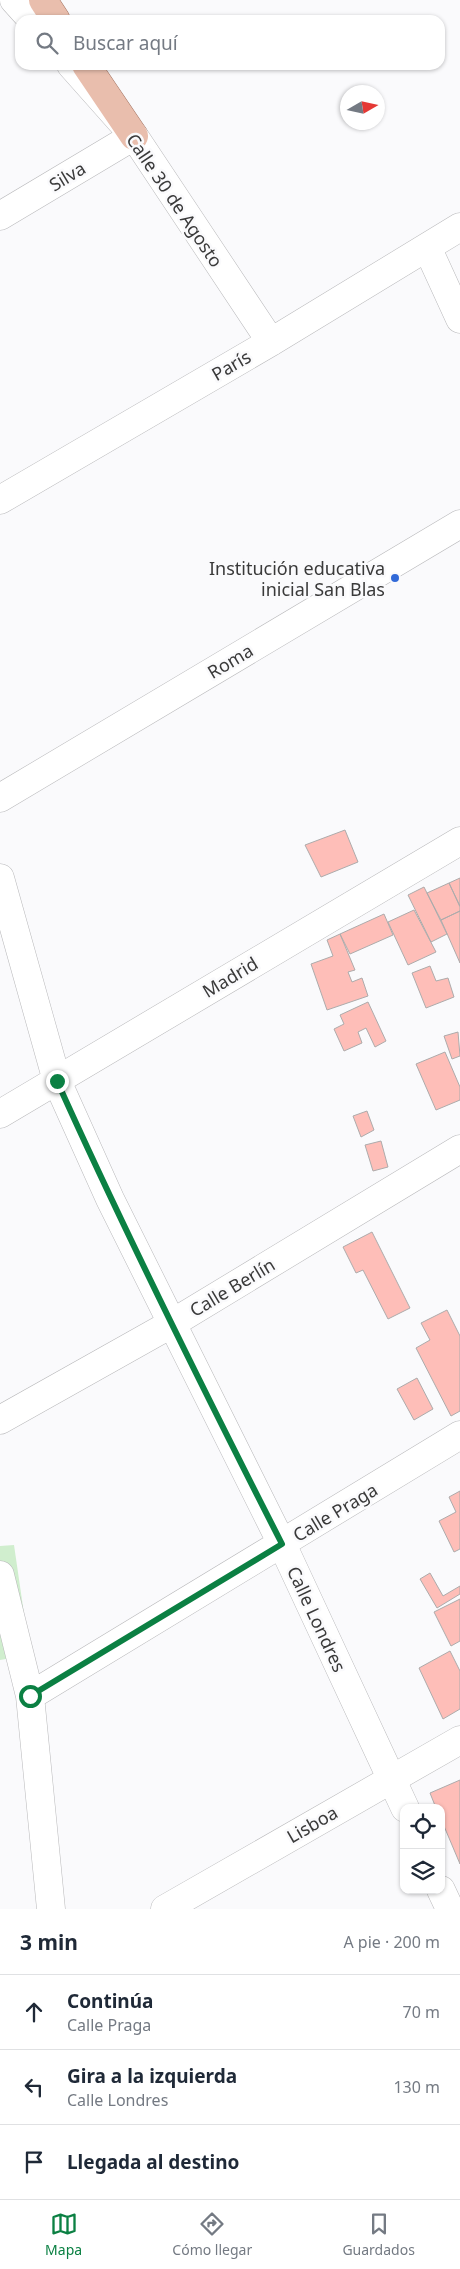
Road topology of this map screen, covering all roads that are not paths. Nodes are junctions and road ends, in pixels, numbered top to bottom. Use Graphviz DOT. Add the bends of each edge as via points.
graph roads {
  1 [pos="14,0"];
  2 [pos="43,0"];
  3 [pos="28,15"];
  4 [pos="53,15"];
  5 [pos="75,70"];
  6 [pos="89,70"];
  7 [pos="134,136"];
  8 [pos="0,216"];
  9 [pos="460,228"];
  10 [pos="428,247"];
  11 [pos="460,320"];
  12 [pos="271,342"];
  13 [pos="0,500"];
  14 [pos="460,524"];
  15 [pos="0,798"];
  16 [pos="460,841"];
  17 [pos="0,878"];
  18 [pos="57,1081"];
  19 [pos="0,1114"];
  20 [pos="460,1149"];
  21 [pos="171,1324"];
  22 [pos="0,1420"];
  23 [pos="460,1436"];
  24 [pos="282,1544"];
  25 [pos="0,1575"];
  26 [pos="30,1696"];
  27 [pos="460,1740"];
  28 [pos="392,1778"];
  29 [pos="403,1804"];
  30 [pos="443,1894"];
  31 [pos="51,1909"];
  32 [pos="165,1909"];
  33 [pos="450,1909"];
  1 -- 3 [label="street"];
  2 -- 4 [label="main road"];
  5 -- 7 [label="street, Calle 30 de Agosto"];
  6 -- 7 [label="main road"];
  7 -- 8 [label="street, Silva"];
  7 -- 12 [label="street, Calle 30 de Agosto"];
  9 -- 10 [label="street, París"];
  10 -- 11 [label="street"];
  10 -- 12 [label="street, París"];
  12 -- 13 [label="street, París"];
  14 -- 15 [label="street, Roma"];
  16 -- 18 [label="street, Madrid"];
  17 -- 18 [label="street, Calle Londres"];
  18 -- 19 [label="street, Madrid"];
  18 -- 21 [label="street, Calle Londres"];
  20 -- 21 [label="street, Calle Berlín"];
  21 -- 22 [label="street, Calle Berlín"];
  21 -- 24 [label="street, Calle Londres"];
  23 -- 24 [label="street, Calle Praga"];
  24 -- 26 [label="street, Calle Praga"];
  24 -- 28 [label="street, Calle Londres"];
  25 -- 26 [label="street"];
  26 -- 31 [label="street"];
  27 -- 28 [label="street, Lisboa"];
  28 -- 29 [label="street, Calle Londres"];
  28 -- 32 [label="street, Lisboa"];
  30 -- 33 [label="street"];
}
